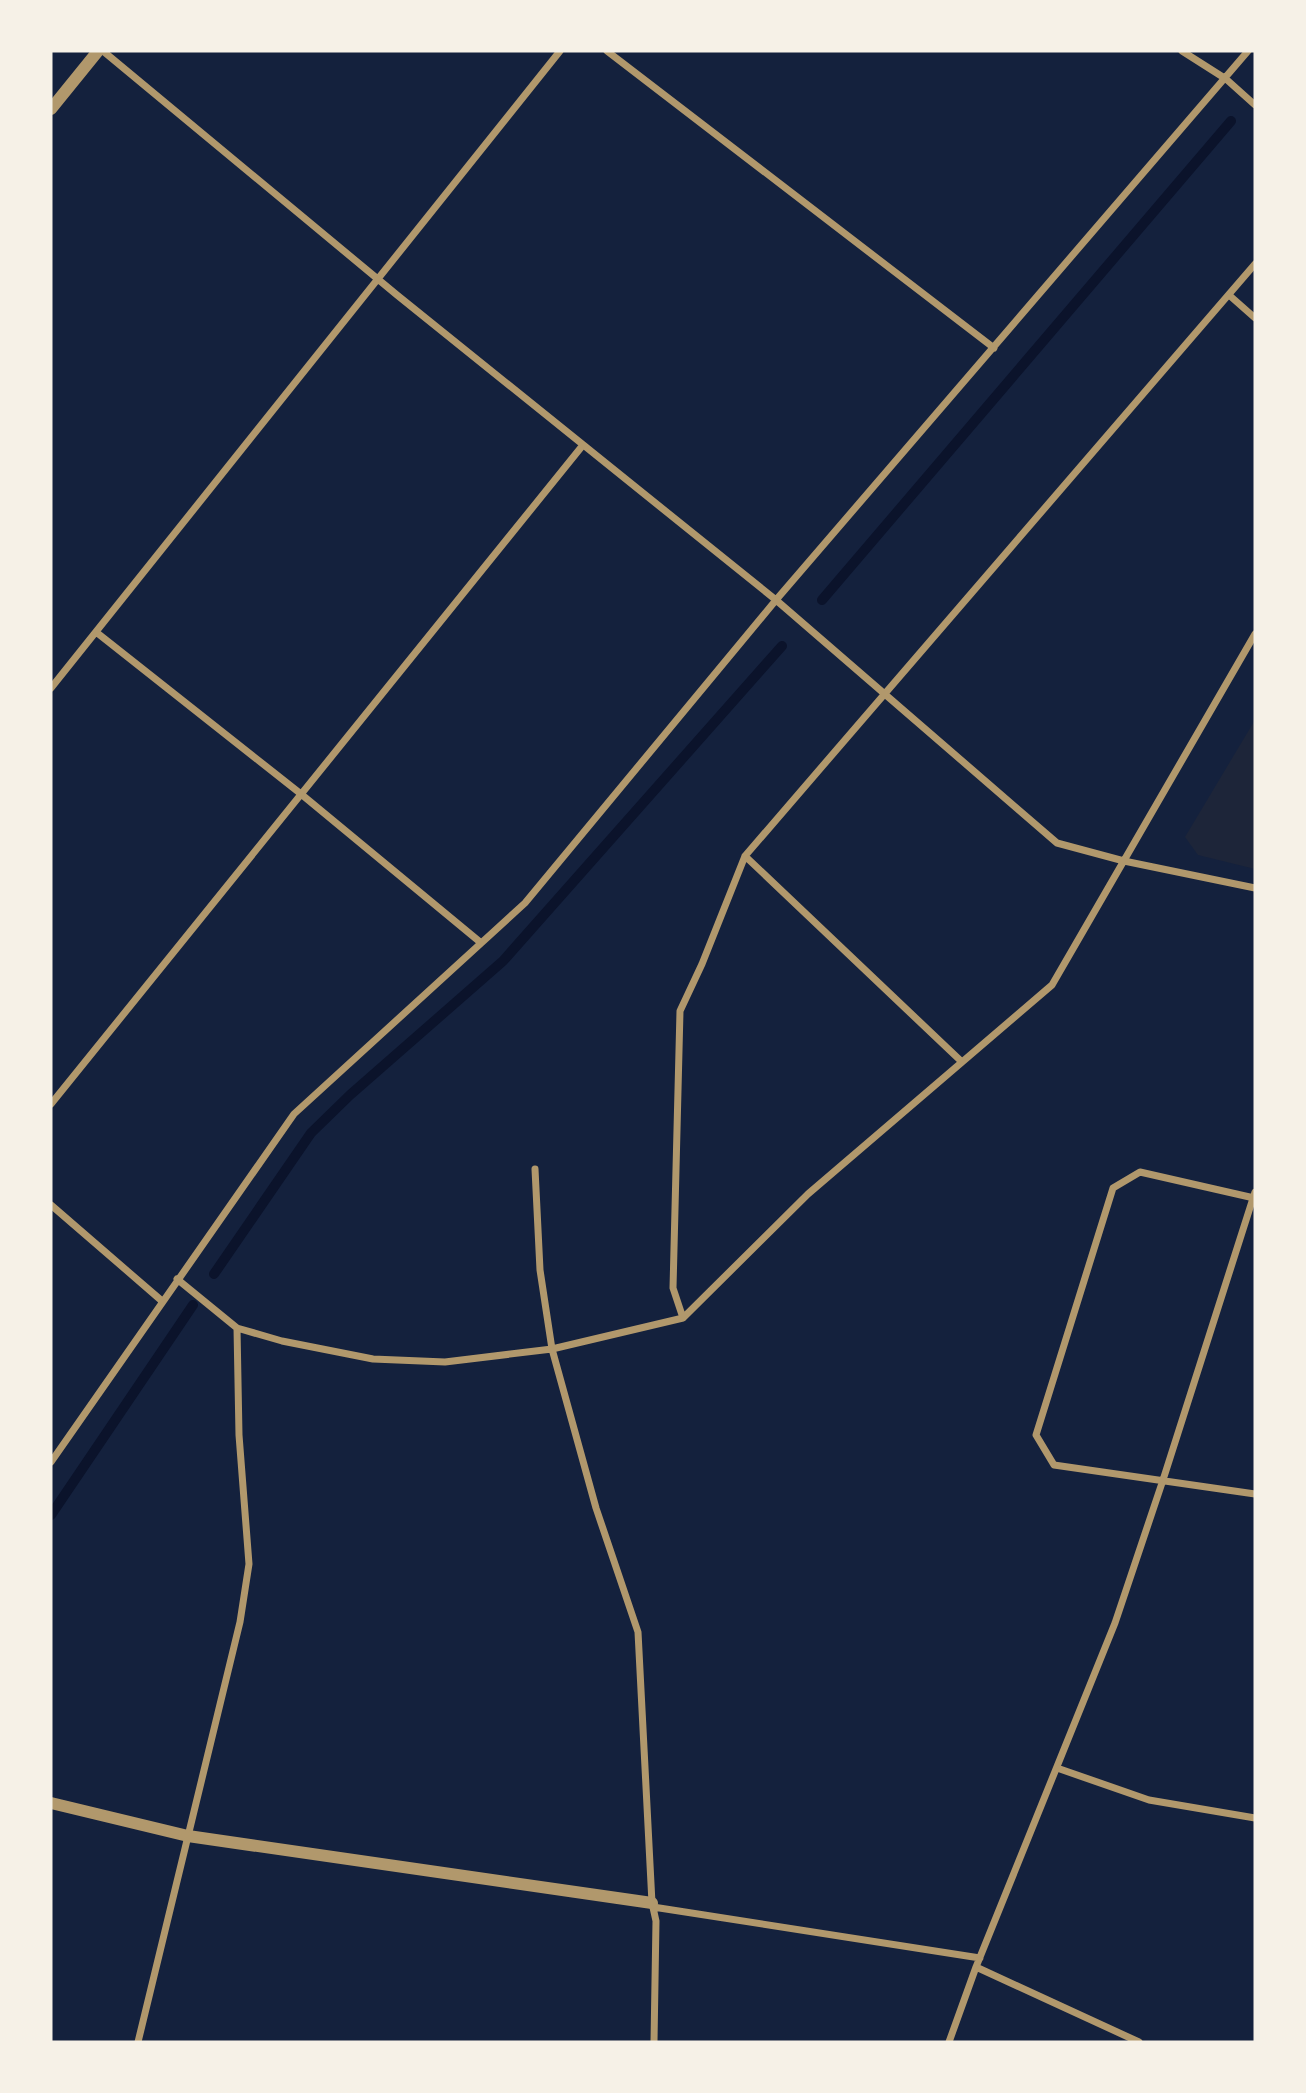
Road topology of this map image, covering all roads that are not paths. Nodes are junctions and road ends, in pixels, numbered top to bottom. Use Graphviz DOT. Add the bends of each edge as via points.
graph roads {
  1 [pos="101,51"];
  2 [pos="560,51"];
  3 [pos="607,51"];
  4 [pos="1182,51"];
  5 [pos="1248,51"];
  6 [pos="1226,79"];
  7 [pos="1255,105"];
  8 [pos="51,109"];
  9 [pos="1255,264"];
  10 [pos="376,278"];
  11 [pos="1229,295"];
  12 [pos="1255,318"];
  13 [pos="994,348"];
  14 [pos="583,445"];
  15 [pos="776,600"];
  16 [pos="96,632"];
  17 [pos="1255,634"];
  18 [pos="1252,647"];
  19 [pos="51,688"];
  20 [pos="885,694"];
  21 [pos="301,794"];
  22 [pos="745,856"];
  23 [pos="1124,862"];
  24 [pos="1255,888"];
  25 [pos="480,942"];
  26 [pos="962,1062"];
  27 [pos="51,1104"];
  28 [pos="535,1169"];
  29 [pos="1254,1195"];
  30 [pos="51,1205"];
  31 [pos="177,1279"];
  32 [pos="162,1301"];
  33 [pos="683,1318"];
  34 [pos="237,1328"];
  35 [pos="552,1349"];
  36 [pos="51,1462"];
  37 [pos="1163,1480"];
  38 [pos="1255,1494"];
  39 [pos="1056,1768"];
  40 [pos="51,1803"];
  41 [pos="1255,1818"];
  42 [pos="188,1836"];
  43 [pos="652,1905"];
  44 [pos="980,1958"];
  45 [pos="976,1967"];
  46 [pos="138,2042"];
  47 [pos="654,2042"];
  48 [pos="949,2042"];
  49 [pos="1139,2042"];
  1 -- 8 [label="street"];
  1 -- 10 [label="street"];
  2 -- 10 [label="street"];
  3 -- 13 [label="street"];
  4 -- 6 [label="street"];
  5 -- 6 [label="street"];
  6 -- 7 [label="street"];
  6 -- 13 [label="street"];
  9 -- 11 [label="street"];
  10 -- 14 [label="street"];
  10 -- 16 [label="street"];
  11 -- 12 [label="street"];
  11 -- 20 [label="street"];
  13 -- 15 [label="street"];
  14 -- 15 [label="street"];
  14 -- 21 [label="street"];
  15 -- 20 [label="street"];
  15 -- 25 [label="street" via="525,903"];
  16 -- 19 [label="street"];
  16 -- 21 [label="street"];
  17 -- 18 [label="street"];
  18 -- 23 [label="street"];
  20 -- 22 [label="street"];
  20 -- 23 [label="street" via="1057,843"];
  21 -- 25 [label="street"];
  21 -- 27 [label="street"];
  22 -- 26 [label="street"];
  22 -- 33 [label="street" via="680,1011 673,1287"];
  23 -- 24 [label="street"];
  23 -- 26 [label="street" via="1052,985"];
  25 -- 31 [label="street" via="294,1114"];
  26 -- 33 [label="street" via="808,1194"];
  28 -- 35 [label="street" via="540,1270"];
  29 -- 37 [label="street"];
  29 -- 37 [label="street" via="1140,1172 1113,1188 1036,1435 1054,1465"];
  30 -- 32 [label="street"];
  31 -- 32 [label="street"];
  31 -- 34 [label="street"];
  32 -- 36 [label="street"];
  33 -- 35 [label="street"];
  34 -- 35 [label="street" via="373,1359 445,1362"];
  34 -- 42 [label="street" via="249,1564 240,1622"];
  35 -- 43 [label="street" via="596,1508 638,1632"];
  37 -- 38 [label="street"];
  37 -- 39 [label="street" via="1115,1623"];
  39 -- 41 [label="street" via="1149,1800"];
  39 -- 44 [label="street"];
  40 -- 42 [label="street"];
  42 -- 43 [label="street"];
  42 -- 46 [label="street"];
  43 -- 44 [label="street"];
  43 -- 47 [label="street" via="656,1921"];
  44 -- 45 [label="street"];
  45 -- 48 [label="street"];
  45 -- 49 [label="street"];
}
